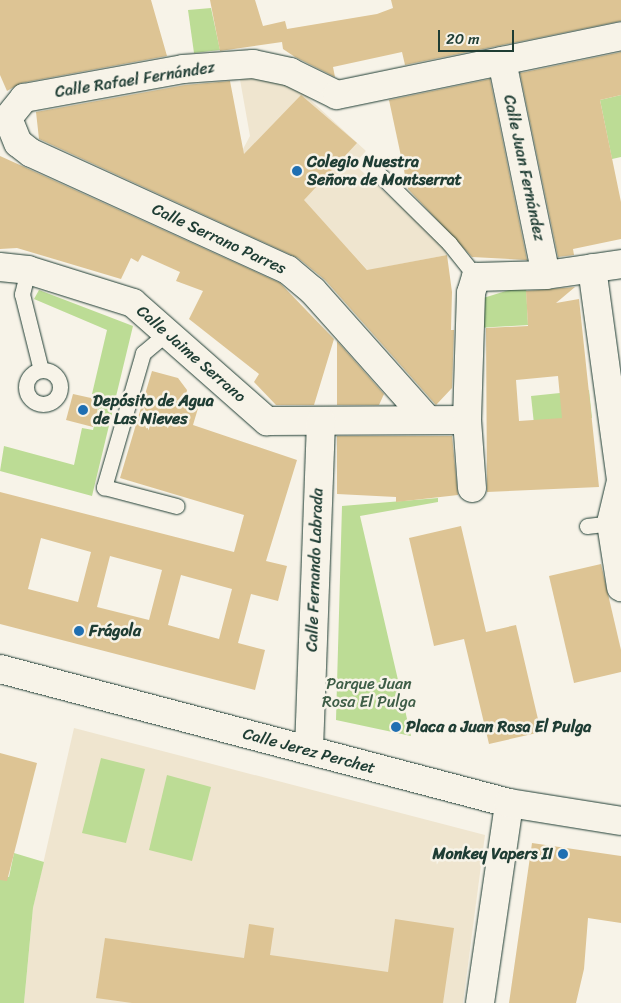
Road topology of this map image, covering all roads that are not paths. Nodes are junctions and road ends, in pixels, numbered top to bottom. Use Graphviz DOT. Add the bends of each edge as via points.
graph roads {
  1 [pos="621,36"];
  2 [pos="502,61"];
  3 [pos="8,118"];
  4 [pos="376,171"];
  5 [pos="621,264"];
  6 [pos="0,267"];
  7 [pos="592,268"];
  8 [pos="28,270"];
  9 [pos="546,275"];
  10 [pos="476,276"];
  11 [pos="168,332"];
  12 [pos="42,370"];
  13 [pos="428,420"];
  14 [pos="467,420"];
  15 [pos="321,421"];
  16 [pos="621,481"];
  17 [pos="472,488"];
  18 [pos="177,506"];
  19 [pos="621,587"];
  20 [pos="0,669"];
  21 [pos="309,750"];
  22 [pos="509,803"];
  23 [pos="621,821"];
  24 [pos="480,1003"];
  1 -- 2 [label="street, Calle Rafael Fernández"];
  2 -- 3 [label="street, Calle Rafael Fernández" via="337,95 290,72 253,64 183,69 24,98"];
  2 -- 9 [label="street, Calle Juan Fernández"];
  3 -- 13 [label="street, Calle Serrano Parres" via="18,143 31,153 288,270 313,291"];
  4 -- 10 [label="lane" via="449,242"];
  5 -- 7 [label="street"];
  6 -- 8 [label="street, Calle Jaime Serrano"];
  7 -- 9 [label="street"];
  7 -- 16 [label="street"];
  8 -- 11 [label="street, Calle Jaime Serrano" via="133,303"];
  8 -- 12 [label="lane" via="22,294"];
  9 -- 10 [label="street"];
  10 -- 14 [label="street" via="471,293"];
  11 -- 15 [label="street, Calle Jaime Serrano" via="267,421"];
  11 -- 18 [label="lane" via="142,354 104,487"];
  13 -- 14 [label="street, Calle Jaime Serrano"];
  13 -- 15 [label="street, Calle Jaime Serrano"];
  14 -- 17 [label="street"];
  15 -- 21 [label="street, Calle Fernando Labrada"];
  16 -- 19 [label="street" via="599,525"];
  20 -- 21 [label="street, Calle Jerez Perchet"];
  21 -- 22 [label="street, Calle Jerez Perchet"];
  22 -- 23 [label="street, Calle Jerez Perchet"];
  22 -- 24 [label="street"];
}
